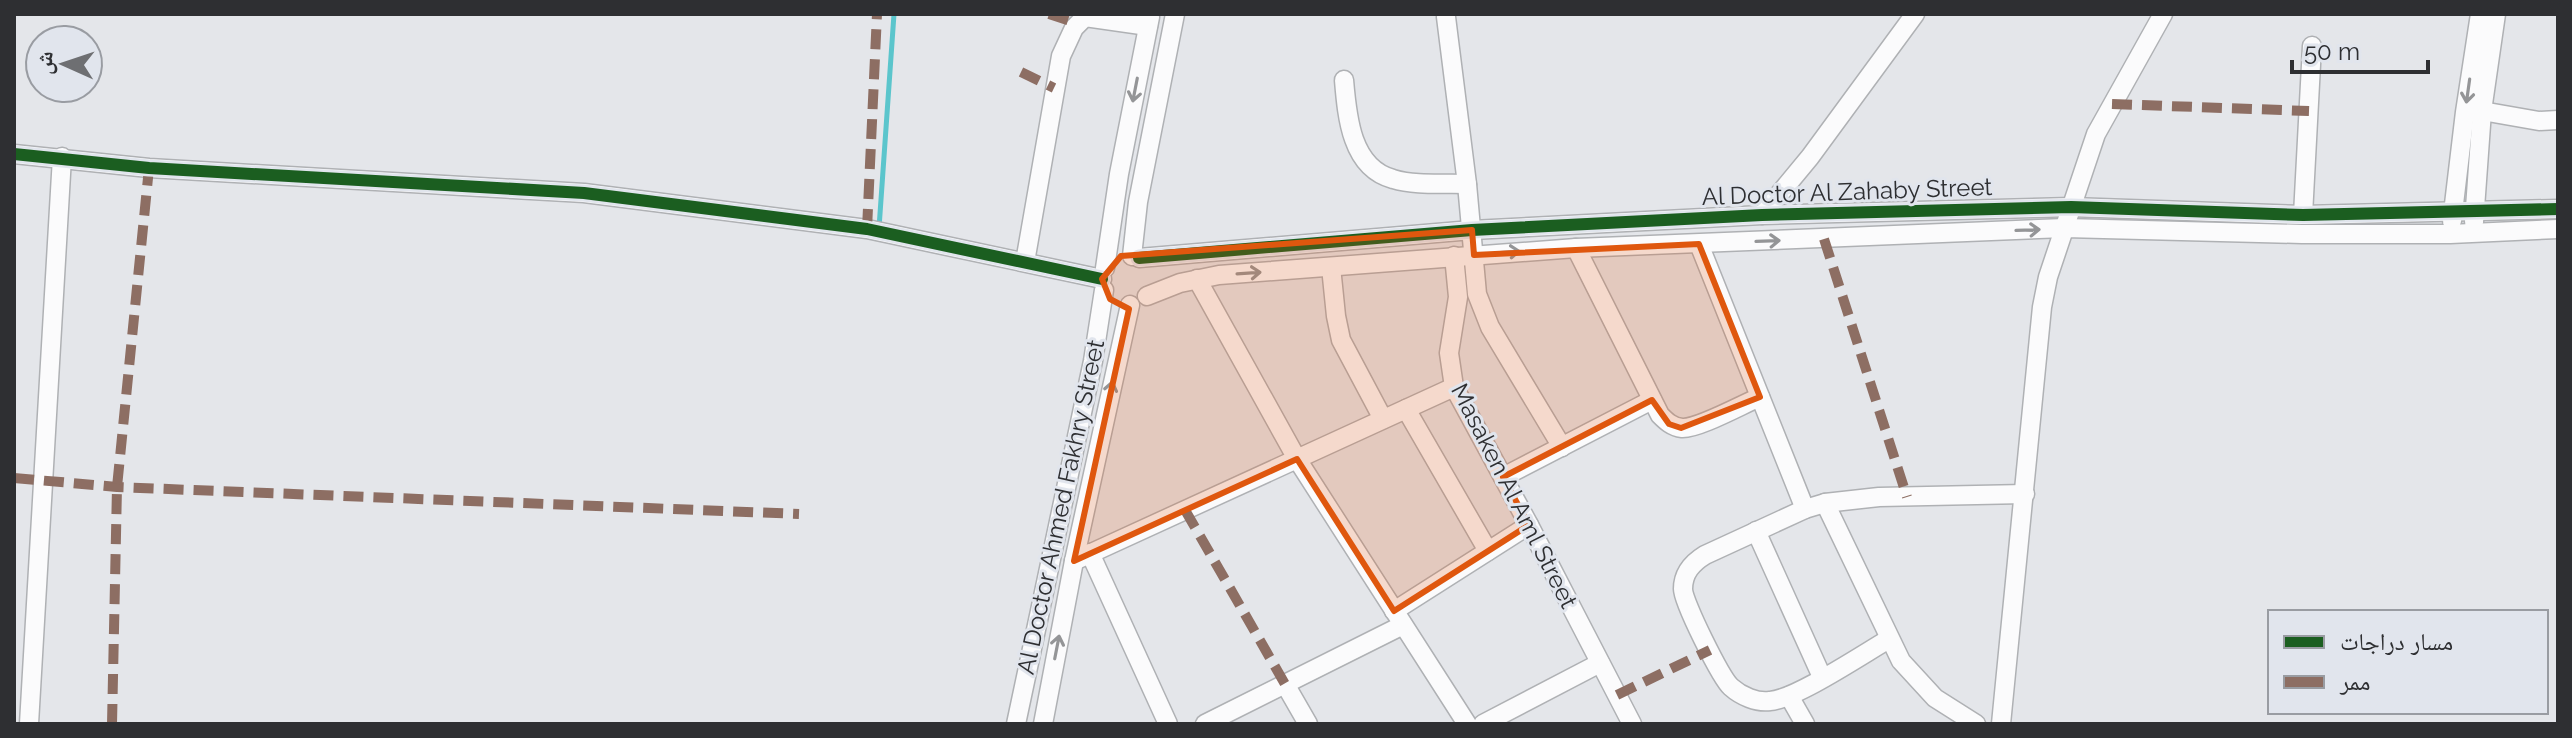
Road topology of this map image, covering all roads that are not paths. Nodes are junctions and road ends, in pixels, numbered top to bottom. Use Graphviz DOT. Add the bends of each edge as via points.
graph roads {
  1 [pos="1175,14"];
  2 [pos="1915,14"];
  3 [pos="2163,14"];
  4 [pos="2480,14"];
  5 [pos="2496,14"];
  6 [pos="1446,17"];
  7 [pos="1149,20"];
  8 [pos="2312,46"];
  9 [pos="1344,80"];
  10 [pos="2482,111"];
  11 [pos="2558,120"];
  12 [pos="14,154"];
  13 [pos="62,157"];
  14 [pos="1467,184"];
  15 [pos="2071,207"];
  16 [pos="2558,209"];
  17 [pos="2475,212"];
  18 [pos="2453,213"];
  19 [pos="1762,215"];
  20 [pos="2303,215"];
  21 [pos="2065,228"];
  22 [pos="2558,229"];
  23 [pos="1472,230"];
  24 [pos="2473,233"];
  25 [pos="2450,234"];
  26 [pos="1699,244"];
  27 [pos="1576,248"];
  28 [pos="1474,255"];
  29 [pos="1454,256"];
  30 [pos="1136,257"];
  31 [pos="1025,262"];
  32 [pos="1331,267"];
  33 [pos="1104,279"];
  34 [pos="1197,279"];
  35 [pos="1138,301"];
  36 [pos="1454,387"];
  37 [pos="1760,397"];
  38 [pos="1652,400"];
  39 [pos="1406,409"];
  40 [pos="1383,419"];
  41 [pos="1562,447"];
  42 [pos="1297,459"];
  43 [pos="1503,477"];
  44 [pos="2025,494"];
  45 [pos="1825,503"];
  46 [pos="1805,509"];
  47 [pos="1529,525"];
  48 [pos="1756,531"];
  49 [pos="1488,551"];
  50 [pos="1082,557"];
  51 [pos="1399,618"];
  52 [pos="1889,639"];
  53 [pos="1600,663"];
  54 [pos="1822,677"];
  55 [pos="1285,684"];
  56 [pos="1789,696"];
  57 [pos="29,724"];
  58 [pos="1016,724"];
  59 [pos="1043,724"];
  60 [pos="1168,724"];
  61 [pos="1205,724"];
  62 [pos="1308,724"];
  63 [pos="1467,724"];
  64 [pos="1483,724"];
  65 [pos="1632,724"];
  66 [pos="1805,724"];
  67 [pos="1976,724"];
  68 [pos="2001,724"];
  1 -- 30 [label="street" via="1138,202"];
  2 -- 19 [label="street"];
  3 -- 15 [label="street" via="2096,134"];
  4 -- 18 [label="street, one-way"];
  5 -- 10 [label="street"];
  6 -- 14 [label="street"];
  7 -- 31 [label="street" via="1085,17 1067,39"];
  7 -- 33 [label="street, Al Doctor Ahmed Fakhry Street, one-way"];
  8 -- 20 [label="street"];
  9 -- 14 [label="street" via="1352,135 1371,168 1405,182"];
  10 -- 11 [label="street"];
  10 -- 17 [label="street"];
  12 -- 13 [label="street"];
  13 -- 31 [label="street" via="149,168 584,193 867,229"];
  13 -- 57 [label="street"];
  14 -- 23 [label="street"];
  15 -- 19 [label="street, Al Doctor Al Zahaby Street"];
  15 -- 20 [label="street, Al Doctor Al Zahaby Street"];
  15 -- 21 [label="street"];
  16 -- 17 [label="street, Al Doctor Al Zahaby Street"];
  17 -- 18 [label="street, Al Doctor Al Zahaby Street"];
  17 -- 24 [label="street"];
  18 -- 20 [label="street, Al Doctor Al Zahaby Street"];
  18 -- 25 [label="street"];
  19 -- 23 [label="street, Al Doctor Al Zahaby Street"];
  21 -- 25 [label="street, Al Doctor Al Zahaby Street"];
  26 -- 21 [label="street, Al Doctor Al Zahaby Street, one-way"];
  21 -- 44 [label="street" via="2042,307"];
  22 -- 24 [label="street, Al Doctor Al Zahaby Street"];
  23 -- 28 [label="street"];
  23 -- 30 [label="street, Al Doctor Al Zahaby Street"];
  24 -- 25 [label="street, Al Doctor Al Zahaby Street"];
  26 -- 27 [label="street, Al Doctor Al Zahaby Street"];
  26 -- 37 [label="street"];
  28 -- 27 [label="street, Al Doctor Al Zahaby Street, one-way"];
  27 -- 38 [label="street"];
  28 -- 29 [label="street, Al Doctor Al Zahaby Street"];
  28 -- 41 [label="street" via="1483,311"];
  29 -- 32 [label="street, Al Doctor Al Zahaby Street"];
  29 -- 36 [label="street, Masaken Al Aml Street" via="1458,297 1449,353"];
  30 -- 33 [label="street" via="1112,260"];
  30 -- 35 [label="street" via="1151,271 1152,280"];
  31 -- 33 [label="street"];
  34 -- 32 [label="street, Al Doctor Al Zahaby Street, one-way"];
  32 -- 40 [label="street" via="1341,340"];
  33 -- 35 [label="street" via="1110,299 1119,304"];
  33 -- 58 [label="street, Al Doctor Ahmed Fakhry Street" via="1093,361"];
  34 -- 35 [label="street, Al Doctor Al Zahaby Street"];
  34 -- 42 [label="street"];
  50 -- 35 [label="street, Al Doctor Ahmed Fakhry Street, one-way"];
  36 -- 39 [label="street"];
  36 -- 43 [label="street, Masaken Al Aml Street"];
  37 -- 38 [label="street" via="1681,428 1669,424"];
  37 -- 46 [label="street"];
  38 -- 41 [label="street"];
  39 -- 40 [label="street"];
  39 -- 49 [label="street"];
  40 -- 42 [label="street"];
  41 -- 43 [label="street"];
  42 -- 50 [label="street"];
  42 -- 51 [label="street"];
  43 -- 47 [label="street, Masaken Al Aml Street"];
  44 -- 45 [label="street"];
  44 -- 68 [label="street"];
  45 -- 46 [label="street"];
  45 -- 52 [label="street"];
  46 -- 48 [label="street"];
  47 -- 49 [label="street"];
  47 -- 53 [label="street, Masaken Al Aml Street"];
  48 -- 54 [label="street"];
  48 -- 56 [label="street" via="1695,561 1688,570 1685,604 1729,685 1755,700"];
  49 -- 51 [label="street"];
  59 -- 50 [label="street, Al Doctor Ahmed Fakhry Street, one-way"];
  50 -- 60 [label="street"];
  51 -- 55 [label="street"];
  51 -- 63 [label="street"];
  52 -- 54 [label="street"];
  52 -- 67 [label="street" via="1901,661 1935,698"];
  53 -- 64 [label="street"];
  53 -- 65 [label="street, Masaken Al Aml Street"];
  54 -- 56 [label="street"];
  55 -- 61 [label="street"];
  55 -- 62 [label="street"];
  56 -- 66 [label="street"];
}
